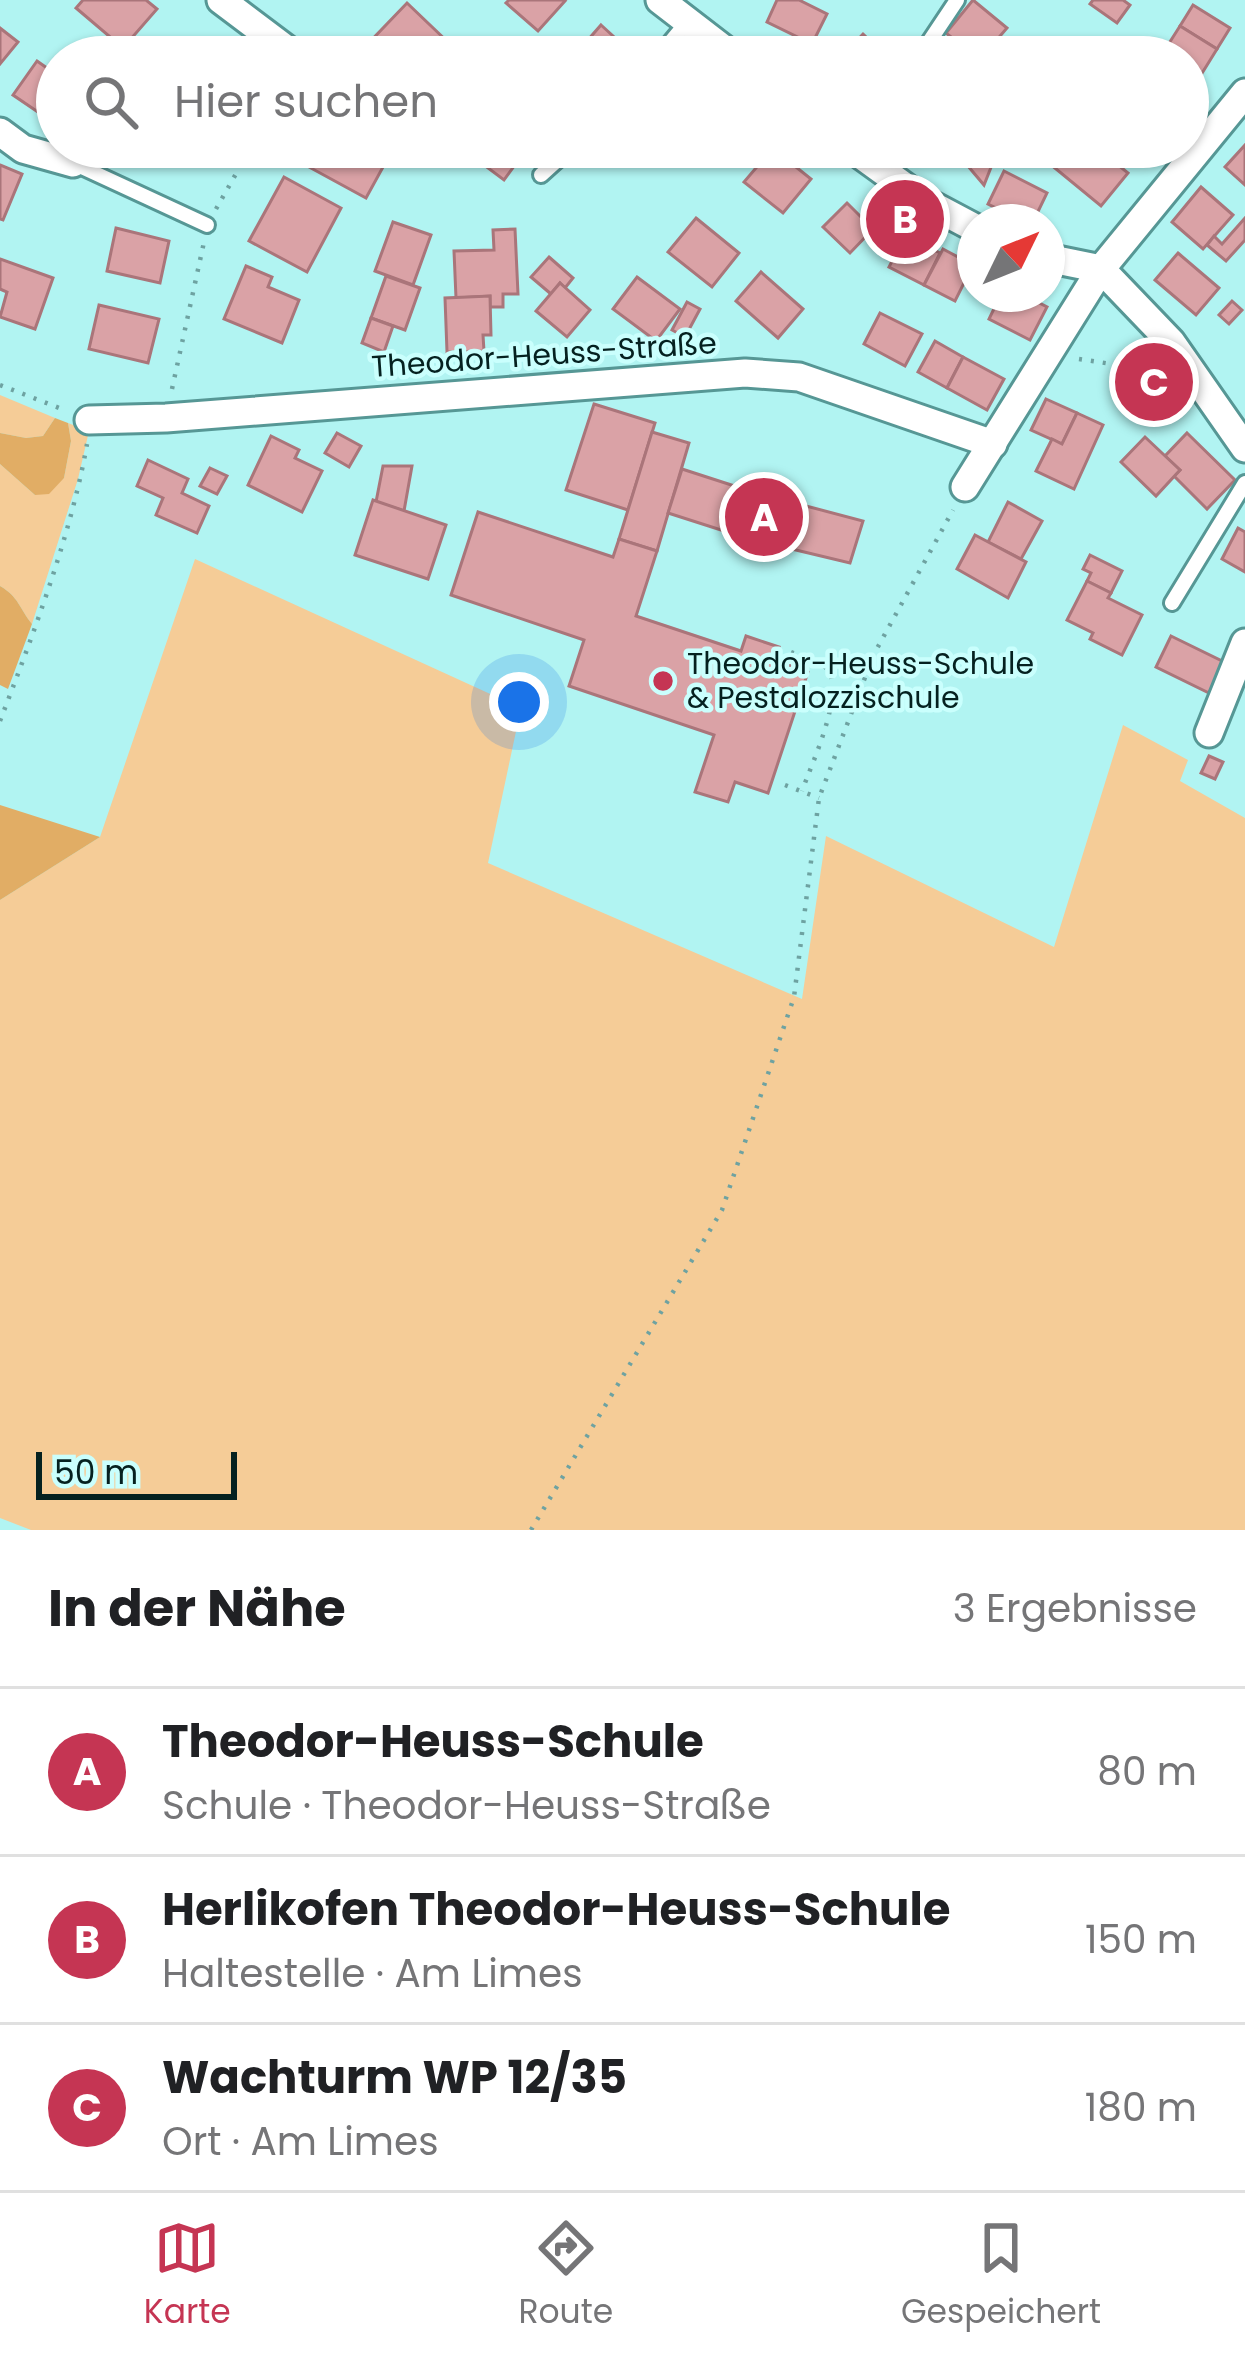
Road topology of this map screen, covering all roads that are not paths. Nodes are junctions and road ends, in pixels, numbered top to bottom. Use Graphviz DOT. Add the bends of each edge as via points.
graph roads {
  1 [pos="221,0"];
  2 [pos="660,0"];
  3 [pos="957,0"];
  4 [pos="688,22"];
  5 [pos="268,36"];
  6 [pos="676,36"];
  7 [pos="706,36"];
  8 [pos="933,36"];
  9 [pos="1245,93"];
  10 [pos="0,132"];
  11 [pos="1209,137"];
  12 [pos="36,153"];
  13 [pos="84,168"];
  14 [pos="549,168"];
  15 [pos="881,168"];
  16 [pos="1184,168"];
  17 [pos="541,175"];
  18 [pos="957,218"];
  19 [pos="207,225"];
  20 [pos="1065,262"];
  21 [pos="1101,269"];
  22 [pos="89,426"];
  23 [pos="993,444"];
  24 [pos="1245,448"];
  25 [pos="1245,483"];
  26 [pos="965,487"];
  27 [pos="1172,603"];
  28 [pos="1245,643"];
  29 [pos="1209,733"];
  1 -- 5 [label="street"];
  2 -- 4 [label="street"];
  3 -- 8 [label="lane"];
  4 -- 6 [label="lane"];
  4 -- 7 [label="street"];
  9 -- 11 [label="street"];
  10 -- 12 [label="street"];
  13 -- 19 [label="lane"];
  14 -- 17 [label="lane"];
  15 -- 18 [label="street"];
  16 -- 21 [label="street"];
  20 -- 21 [label="street"];
  21 -- 23 [label="street"];
  21 -- 24 [label="street" via="1171,342"];
  22 -- 23 [label="street, Theodor-Heuss-Straße" via="745,373 799,376"];
  23 -- 26 [label="street"];
  25 -- 27 [label="lane"];
  28 -- 29 [label="street"];
}
